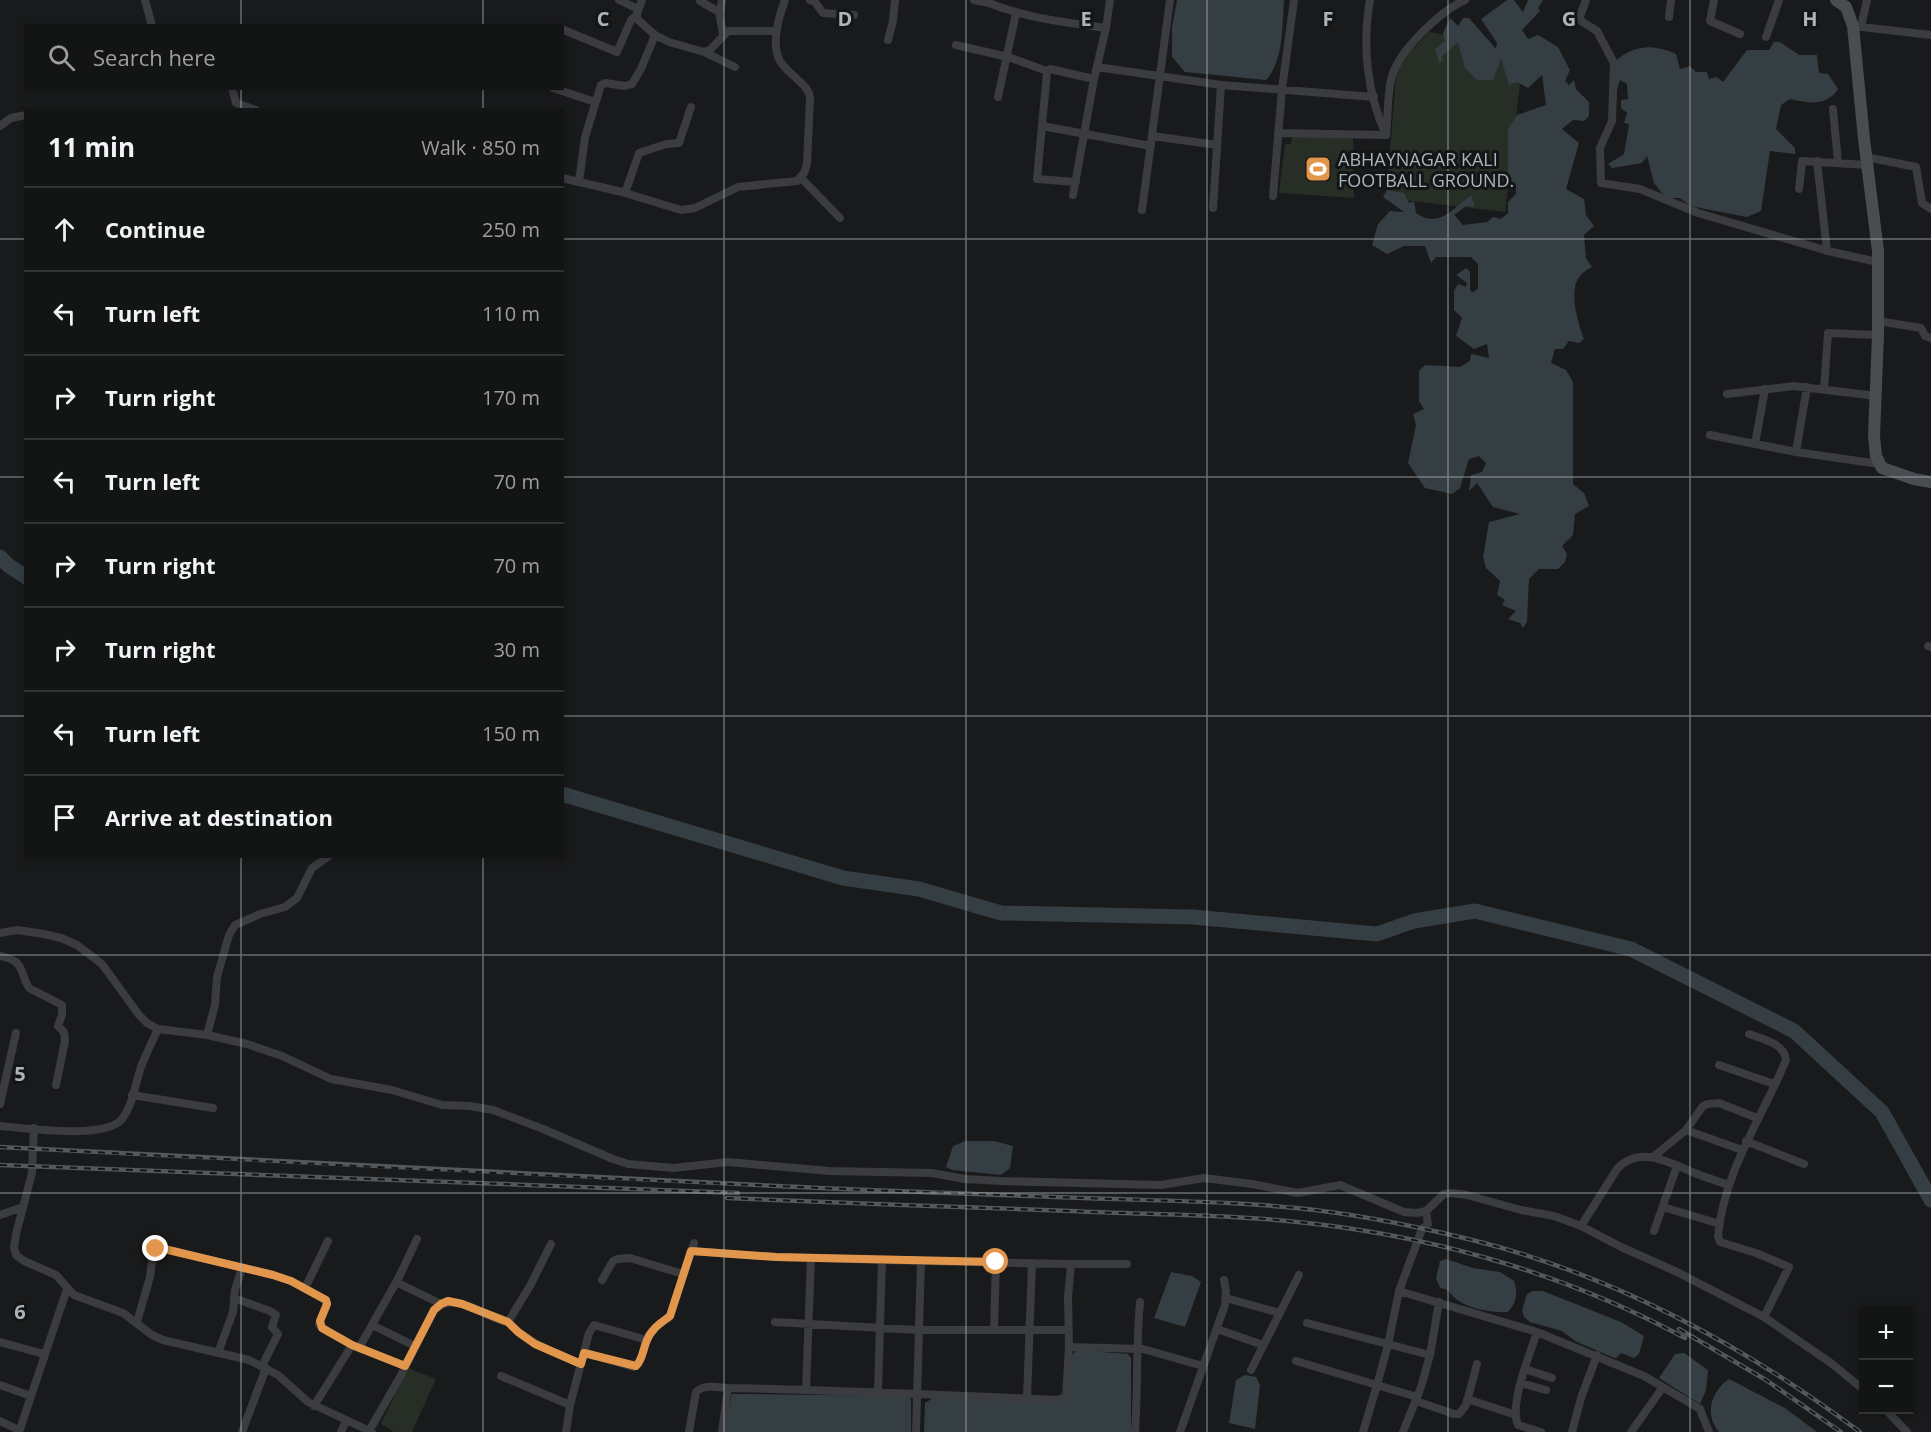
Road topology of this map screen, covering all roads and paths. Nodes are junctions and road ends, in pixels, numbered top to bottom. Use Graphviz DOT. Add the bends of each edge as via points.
graph roads {
  1 [pos="145,0"];
  2 [pos="619,0"];
  3 [pos="722,0"];
  4 [pos="785,0"];
  5 [pos="810,0"];
  6 [pos="895,0"];
  7 [pos="974,0"];
  8 [pos="1110,0"];
  9 [pos="1170,0"];
  10 [pos="1294,0"];
  11 [pos="1370,0"];
  12 [pos="1465,0"];
  13 [pos="1586,0"];
  14 [pos="1671,0"];
  15 [pos="1714,0"];
  16 [pos="1779,0"];
  17 [pos="1836,0"];
  18 [pos="1867,0"];
  19 [pos="700,1"];
  20 [pos="989,1"];
  21 [pos="639,8"];
  22 [pos="720,13"];
  23 [pos="1016,13"];
  24 [pos="854,15"];
  25 [pos="1669,17"];
  26 [pos="151,24"];
  27 [pos="1857,27"];
  28 [pos="1106,28"];
  29 [pos="564,30"];
  30 [pos="777,31"];
  31 [pos="723,34"];
  32 [pos="1740,34"];
  33 [pos="655,35"];
  34 [pos="1931,35"];
  35 [pos="1766,37"];
  36 [pos="888,40"];
  37 [pos="956,45"];
  38 [pos="704,52"];
  39 [pos="1008,57"];
  40 [pos="735,67"];
  41 [pos="1097,67"];
  42 [pos="1047,71"];
  43 [pos="1160,76"];
  44 [pos="1094,79"];
  45 [pos="1221,85"];
  46 [pos="1282,89"];
  47 [pos="232,90"];
  48 [pos="559,90"];
  49 [pos="998,97"];
  50 [pos="1374,97"];
  51 [pos="595,102"];
  52 [pos="234,106"];
  53 [pos="691,107"];
  54 [pos="1833,109"];
  55 [pos="24,115"];
  56 [pos="0,126"];
  57 [pos="1042,126"];
  58 [pos="1278,133"];
  59 [pos="1084,135"];
  60 [pos="1152,136"];
  61 [pos="1387,137"];
  62 [pos="1217,145"];
  63 [pos="1151,146"];
  64 [pos="1817,161"];
  65 [pos="1867,161"];
  66 [pos="1838,163"];
  67 [pos="564,178"];
  68 [pos="801,178"];
  69 [pos="579,182"];
  70 [pos="1076,182"];
  71 [pos="1799,189"];
  72 [pos="625,193"];
  73 [pos="1074,195"];
  74 [pos="1273,196"];
  75 [pos="1213,208"];
  76 [pos="1142,210"];
  77 [pos="1931,210"];
  78 [pos="840,218"];
  79 [pos="1827,251"];
  80 [pos="1878,261"];
  81 [pos="1878,321"];
  82 [pos="1878,335"];
  83 [pos="1931,338"];
  84 [pos="1807,387"];
  85 [pos="1765,389"];
  86 [pos="1824,389"];
  87 [pos="1727,394"];
  88 [pos="1876,396"];
  89 [pos="1710,435"];
  90 [pos="1755,444"];
  91 [pos="1796,452"];
  92 [pos="1879,464"];
  93 [pos="1931,482"];
  94 [pos="326,858"];
  95 [pos="0,933"];
  96 [pos="0,956"];
  97 [pos="16,1033"];
  98 [pos="156,1033"];
  99 [pos="1749,1034"];
  100 [pos="207,1035"];
  101 [pos="1719,1065"];
  102 [pos="1774,1084"];
  103 [pos="56,1085"];
  104 [pos="132,1095"];
  105 [pos="0,1104"];
  106 [pos="213,1108"];
  107 [pos="1757,1118"];
  108 [pos="0,1126"];
  109 [pos="34,1128"];
  110 [pos="1686,1130"];
  111 [pos="1746,1141"];
  112 [pos="1742,1150"];
  113 [pos="1653,1157"];
  114 [pos="1804,1164"];
  115 [pos="1677,1166"];
  116 [pos="1729,1185"];
  117 [pos="23,1207"];
  118 [pos="1663,1207"];
  119 [pos="1426,1211"];
  120 [pos="0,1215"];
  121 [pos="1720,1224"];
  122 [pos="1581,1226"];
  123 [pos="1654,1231"];
  124 [pos="417,1239"];
  125 [pos="328,1241"];
  126 [pos="551,1244"];
  127 [pos="811,1258"];
  128 [pos="882,1260"];
  129 [pos="921,1261"];
  130 [pos="996,1262"];
  131 [pos="1032,1263"];
  132 [pos="1071,1264"];
  133 [pos="1127,1264"];
  134 [pos="242,1268"];
  135 [pos="683,1274"];
  136 [pos="1299,1275"];
  137 [pos="602,1280"];
  138 [pos="1224,1280"];
  139 [pos="396,1282"];
  140 [pos="305,1288"];
  141 [pos="67,1289"];
  142 [pos="1399,1291"];
  143 [pos="234,1298"];
  144 [pos="1226,1298"];
  145 [pos="1140,1302"];
  146 [pos="1439,1302"];
  147 [pos="441,1304"];
  148 [pos="1280,1314"];
  149 [pos="1764,1317"];
  150 [pos="136,1322"];
  151 [pos="508,1322"];
  152 [pos="775,1322"];
  153 [pos="1307,1323"];
  154 [pos="809,1324"];
  155 [pos="372,1325"];
  156 [pos="880,1328"];
  157 [pos="918,1329"];
  158 [pos="994,1329"];
  159 [pos="1029,1329"];
  160 [pos="1069,1329"];
  161 [pos="1217,1329"];
  162 [pos="1537,1332"];
  163 [pos="647,1340"];
  164 [pos="0,1342"];
  165 [pos="1263,1345"];
  166 [pos="1388,1345"];
  167 [pos="356,1346"];
  168 [pos="416,1346"];
  169 [pos="1069,1347"];
  170 [pos="1137,1348"];
  171 [pos="218,1353"];
  172 [pos="584,1353"];
  173 [pos="44,1354"];
  174 [pos="1431,1354"];
  175 [pos="1597,1355"];
  176 [pos="1296,1361"];
  177 [pos="581,1364"];
  178 [pos="1477,1364"];
  179 [pos="405,1366"];
  180 [pos="1203,1366"];
  181 [pos="264,1367"];
  182 [pos="1525,1369"];
  183 [pos="1251,1370"];
  184 [pos="501,1376"];
  185 [pos="1552,1378"];
  186 [pos="1521,1383"];
  187 [pos="0,1385"];
  188 [pos="1377,1385"];
  189 [pos="1663,1387"];
  190 [pos="1859,1387"];
  191 [pos="728,1388"];
  192 [pos="806,1390"];
  193 [pos="1546,1390"];
  194 [pos="878,1391"];
  195 [pos="916,1394"];
  196 [pos="31,1396"];
  197 [pos="1027,1398"];
  198 [pos="1416,1399"];
  199 [pos="1467,1399"];
  200 [pos="570,1405"];
  201 [pos="314,1406"];
  202 [pos="1890,1414"];
  203 [pos="1516,1415"];
  204 [pos="0,1421"];
  205 [pos="346,1421"];
  206 [pos="19,1431"];
  207 [pos="371,1431"];
  208 [pos="242,1432"];
  209 [pos="341,1432"];
  210 [pos="566,1432"];
  211 [pos="689,1432"];
  212 [pos="722,1432"];
  213 [pos="916,1432"];
  214 [pos="1135,1432"];
  215 [pos="1180,1432"];
  216 [pos="1363,1432"];
  217 [pos="1403,1432"];
  218 [pos="1541,1432"];
  219 [pos="1572,1432"];
  220 [pos="1631,1432"];
  221 [pos="1709,1432"];
  222 [pos="1907,1432"];
  1 -- 26 [label="street"];
  2 -- 21 [label="street"];
  3 -- 22 [label="street"];
  4 -- 30 [label="street"];
  5 -- 24 [label="street" via="822,13"];
  6 -- 36 [label="street"];
  7 -- 20 [label="street"];
  8 -- 28 [label="street"];
  9 -- 43 [label="street"];
  10 -- 46 [label="street"];
  11 -- 50 [label="street" via="1366,41"];
  12 -- 61 [label="street" via="1433,23 1397,64 1391,80"];
  13 -- 79 [label="street" via="1580,20 1597,31 1612,57 1615,73 1612,121 1600,148 1601,183 1640,189 1698,213"];
  14 -- 25 [label="street"];
  15 -- 32 [label="street" via="1710,21"];
  16 -- 35 [label="street"];
  17 -- 27 [label="main road" via="1846,7"];
  18 -- 27 [label="street"];
  19 -- 22 [label="street"];
  20 -- 23 [label="street"];
  21 -- 29 [label="street" via="617,52"];
  21 -- 33 [label="street" via="638,20"];
  22 -- 31 [label="street"];
  23 -- 28 [label="street"];
  23 -- 39 [label="street"];
  27 -- 34 [label="street"];
  27 -- 65 [label="main road"];
  28 -- 41 [label="street"];
  30 -- 31 [label="street"];
  30 -- 68 [label="street" via="778,58 809,93 807,164"];
  31 -- 38 [label="street"];
  33 -- 38 [label="street"];
  33 -- 51 [label="street" via="632,84 603,83"];
  37 -- 39 [label="street"];
  38 -- 40 [label="street"];
  39 -- 42 [label="street"];
  39 -- 49 [label="street"];
  41 -- 43 [label="street"];
  41 -- 44 [label="street"];
  42 -- 44 [label="street"];
  42 -- 57 [label="street"];
  43 -- 45 [label="street"];
  43 -- 60 [label="street"];
  44 -- 59 [label="street"];
  45 -- 46 [label="street"];
  45 -- 62 [label="street"];
  46 -- 50 [label="street"];
  46 -- 58 [label="street"];
  47 -- 52 [label="street"];
  48 -- 51 [label="street"];
  50 -- 61 [label="street"];
  51 -- 69 [label="street"];
  53 -- 72 [label="street" via="679,143 639,153"];
  54 -- 66 [label="street"];
  55 -- 56 [label="street"];
  57 -- 59 [label="street"];
  57 -- 70 [label="street" via="1037,179"];
  58 -- 61 [label="street"];
  58 -- 74 [label="street"];
  59 -- 63 [label="street"];
  59 -- 70 [label="street"];
  60 -- 62 [label="street"];
  60 -- 63 [label="street"];
  62 -- 75 [label="street"];
  63 -- 76 [label="street"];
  64 -- 66 [label="street"];
  64 -- 71 [label="street" via="1802,161"];
  64 -- 79 [label="street"];
  65 -- 66 [label="street"];
  65 -- 77 [label="street" via="1916,167 1922,203"];
  65 -- 80 [label="main road"];
  67 -- 69 [label="street"];
  68 -- 72 [label="street" via="738,187 687,210"];
  68 -- 78 [label="street"];
  69 -- 72 [label="street"];
  70 -- 73 [label="street"];
  79 -- 80 [label="street"];
  80 -- 81 [label="main road"];
  81 -- 82 [label="main road"];
  81 -- 83 [label="street" via="1921,328"];
  82 -- 86 [label="street" via="1828,333"];
  82 -- 88 [label="main road"];
  84 -- 85 [label="street"];
  84 -- 86 [label="street"];
  84 -- 91 [label="street"];
  85 -- 87 [label="street"];
  85 -- 90 [label="street"];
  86 -- 88 [label="street"];
  88 -- 92 [label="main road" via="1874,436"];
  89 -- 90 [label="street"];
  90 -- 91 [label="street"];
  91 -- 92 [label="street"];
  92 -- 93 [label="main road"];
  94 -- 100 [label="street" via="312,868 297,898 285,907 235,925 217,977"];
  95 -- 98 [label="street" via="17,930 44,934 77,945 102,964"];
  96 -- 103 [label="street" via="11,959 23,970 29,987 62,1005 58,1026 65,1041"];
  97 -- 105 [label="street"];
  98 -- 100 [label="street"];
  98 -- 104 [label="street"];
  99 -- 102 [label="street" via="1785,1053 1786,1060"];
  100 -- 119 [label="street" via="265,1050 330,1079 392,1089 442,1105 494,1110 628,1164 673,1168 728,1162 932,1173 1000,1181 1161,1185 1204,1178 1298,1193 1340,1185 1394,1209"];
  101 -- 102 [label="street"];
  102 -- 107 [label="street"];
  104 -- 106 [label="street"];
  104 -- 109 [label="street" via="123,1118 108,1128"];
  107 -- 110 [label="street" via="1712,1102 1703,1107"];
  107 -- 111 [label="street"];
  108 -- 109 [label="street"];
  109 -- 117 [label="street" via="32,1173"];
  110 -- 112 [label="street"];
  110 -- 113 [label="street"];
  111 -- 112 [label="street"];
  111 -- 114 [label="street"];
  112 -- 116 [label="street"];
  113 -- 115 [label="street"];
  113 -- 122 [label="street" via="1624,1161"];
  115 -- 116 [label="street"];
  115 -- 118 [label="street"];
  116 -- 121 [label="street"];
  117 -- 120 [label="street"];
  117 -- 141 [label="street" via="16,1234 16,1255 50,1271"];
  118 -- 121 [label="street"];
  118 -- 123 [label="street"];
  119 -- 122 [label="street" via="1444,1194 1451,1193 1554,1216"];
  119 -- 142 [label="street" via="1428,1224 1422,1229"];
  121 -- 149 [label="street" via="1720,1242 1789,1267"];
  122 -- 149 [label="street"];
  124 -- 139 [label="street"];
  125 -- 140 [label="street"];
  126 -- 151 [label="street"];
  127 -- 128 [label="street"];
  127 -- 135 [label="street" via="692,1247"];
  127 -- 154 [label="street"];
  128 -- 129 [label="street"];
  128 -- 156 [label="street"];
  129 -- 130 [label="street"];
  129 -- 157 [label="street"];
  130 -- 131 [label="street"];
  130 -- 158 [label="street"];
  131 -- 132 [label="street"];
  131 -- 159 [label="street"];
  132 -- 133 [label="street"];
  132 -- 160 [label="street"];
  134 -- 140 [label="street" via="281,1277"];
  134 -- 143 [label="street"];
  134 -- 150 [label="street" via="156,1249"];
  135 -- 137 [label="street" via="623,1258 613,1262"];
  135 -- 163 [label="street" via="670,1316 662,1320"];
  136 -- 148 [label="street"];
  138 -- 144 [label="street"];
  139 -- 147 [label="street"];
  139 -- 155 [label="street"];
  140 -- 167 [label="street" via="326,1300 322,1328"];
  141 -- 150 [label="street"];
  141 -- 173 [label="street"];
  142 -- 146 [label="street"];
  142 -- 166 [label="street"];
  143 -- 171 [label="street"];
  143 -- 181 [label="street" via="276,1315 272,1327 277,1337"];
  144 -- 148 [label="street"];
  144 -- 161 [label="street"];
  145 -- 170 [label="street"];
  146 -- 162 [label="street"];
  146 -- 174 [label="street"];
  147 -- 151 [label="street" via="456,1301"];
  147 -- 168 [label="street"];
  148 -- 165 [label="street"];
  149 -- 190 [label="street"];
  150 -- 171 [label="street" via="163,1340"];
  151 -- 177 [label="street" via="535,1344"];
  152 -- 154 [label="street"];
  153 -- 166 [label="street"];
  154 -- 156 [label="street"];
  154 -- 192 [label="street"];
  155 -- 167 [label="street"];
  155 -- 168 [label="street"];
  156 -- 157 [label="street"];
  156 -- 194 [label="street"];
  157 -- 158 [label="street"];
  157 -- 195 [label="street"];
  158 -- 159 [label="street"];
  159 -- 160 [label="street"];
  159 -- 197 [label="street"];
  160 -- 169 [label="street"];
  161 -- 165 [label="street"];
  161 -- 180 [label="street"];
  162 -- 175 [label="street"];
  162 -- 182 [label="street"];
  163 -- 172 [label="street" via="640,1361 633,1367"];
  163 -- 172 [label="street" via="594,1325"];
  164 -- 173 [label="street"];
  165 -- 183 [label="street"];
  166 -- 174 [label="street"];
  166 -- 188 [label="street"];
  167 -- 179 [label="street"];
  167 -- 201 [label="street"];
  168 -- 179 [label="street"];
  169 -- 170 [label="street"];
  169 -- 197 [label="street" via="1066,1396 1058,1400"];
  170 -- 180 [label="street"];
  170 -- 214 [label="street"];
  171 -- 181 [label="street"];
  172 -- 177 [label="street"];
  173 -- 196 [label="street"];
  174 -- 198 [label="street"];
  175 -- 189 [label="street"];
  175 -- 219 [label="street"];
  176 -- 188 [label="street"];
  177 -- 200 [label="street"];
  178 -- 199 [label="street"];
  179 -- 207 [label="street"];
  180 -- 215 [label="street"];
  181 -- 201 [label="street"];
  181 -- 208 [label="street"];
  182 -- 185 [label="street"];
  182 -- 186 [label="street"];
  184 -- 200 [label="street"];
  186 -- 193 [label="street"];
  186 -- 203 [label="street"];
  187 -- 196 [label="street"];
  188 -- 198 [label="street"];
  188 -- 216 [label="street"];
  189 -- 220 [label="street"];
  189 -- 221 [label="street" via="1700,1409"];
  191 -- 192 [label="street"];
  191 -- 211 [label="street" via="710,1386 696,1392"];
  191 -- 212 [label="street"];
  192 -- 194 [label="street"];
  194 -- 195 [label="street"];
  195 -- 197 [label="street"];
  195 -- 213 [label="street"];
  196 -- 206 [label="street"];
  198 -- 199 [label="street" via="1454,1414 1462,1411"];
  198 -- 217 [label="street"];
  199 -- 203 [label="street"];
  200 -- 210 [label="street"];
  201 -- 205 [label="street"];
  202 -- 222 [label="street"];
  203 -- 218 [label="street" via="1518,1425"];
  204 -- 206 [label="street"];
  205 -- 207 [label="street"];
  205 -- 209 [label="street"];
}
